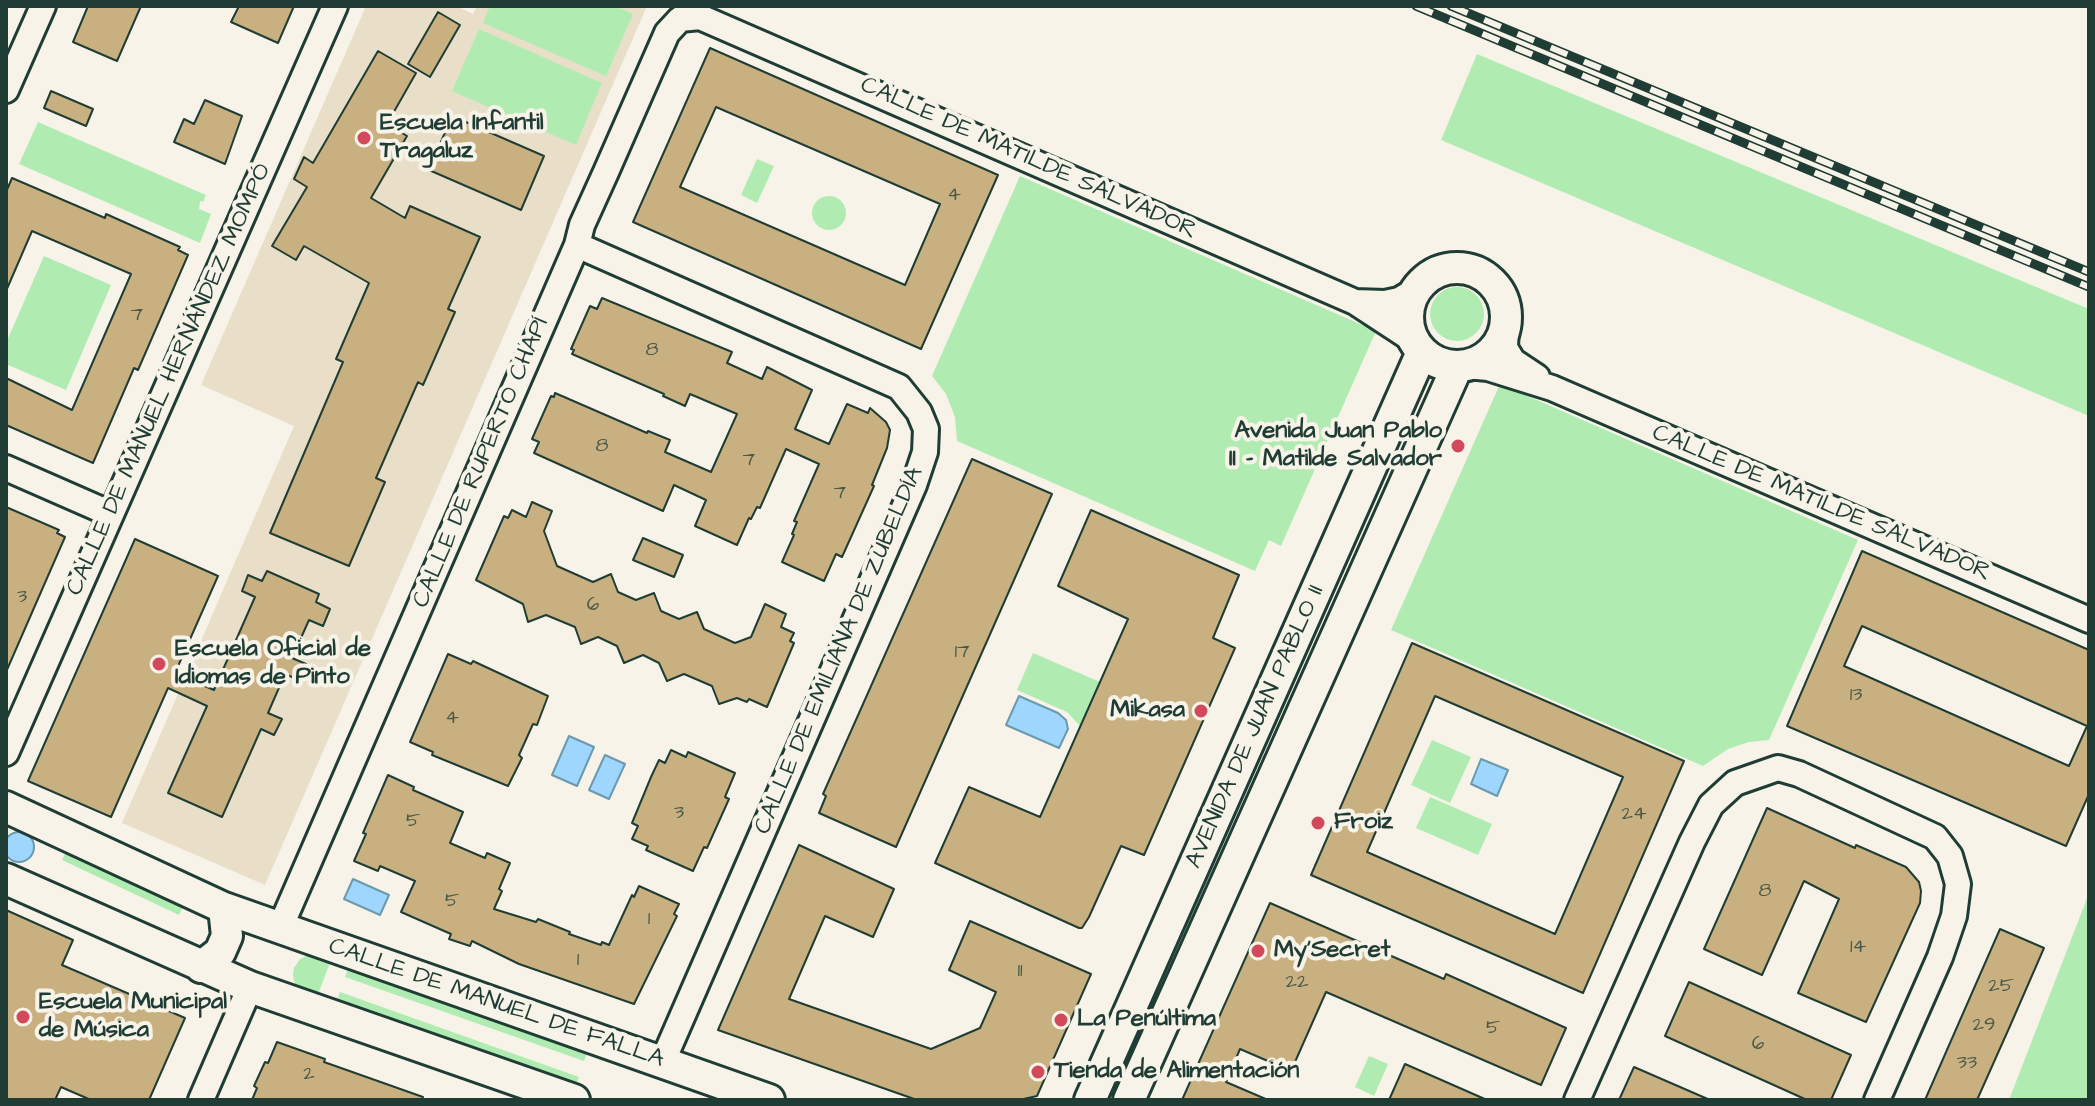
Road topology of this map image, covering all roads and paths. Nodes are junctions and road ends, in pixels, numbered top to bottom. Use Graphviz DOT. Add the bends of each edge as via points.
graph roads {
  1 [pos="43,6"];
  2 [pos="335,6"];
  3 [pos="700,17"];
  4 [pos="6,90"];
  5 [pos="577,245"];
  6 [pos="1416,290"];
  7 [pos="1355,302"];
  8 [pos="1506,325"];
  9 [pos="1417,346"];
  10 [pos="1462,366"];
  11 [pos="1552,388"];
  12 [pos="6,468"];
  13 [pos="111,514"];
  14 [pos="2089,620"];
  15 [pos="6,753"];
  16 [pos="6,807"];
  17 [pos="6,879"];
  18 [pos="224,908"];
  19 [pos="280,928"];
  20 [pos="201,967"];
  21 [pos="250,987"];
  22 [pos="662,1063"];
  23 [pos="201,1100"];
  24 [pos="574,1100"];
  25 [pos="769,1100"];
  26 [pos="1090,1100"];
  27 [pos="1129,1100"];
  28 [pos="1577,1100"];
  29 [pos="1877,1100"];
  1 -- 4 [label="street"];
  2 -- 13 [label="street, CALLE DE MANUEL HERNÁNDEZ MOMPÓ"];
  3 -- 5 [label="street, CALLE DE RUPERTO CHAPÍ" via="680,19 667,33"];
  3 -- 7 [label="street, CALLE DE MATILDE SALVADOR"];
  5 -- 19 [label="street, CALLE DE RUPERTO CHAPÍ"];
  5 -- 22 [label="street, CALLE DE EMILIANA DE ZUBELDÍA" via="899,387 926,429 914,485"];
  6 -- 7 [label="street, CALLE DE MATILDE SALVADOR" via="1385,303"];
  6 -- 8 [label="street" via="1450,268 1480,272 1501,294"];
  6 -- 9 [label="street" via="1408,314"];
  7 -- 9 [label="street, CALLE DE MATILDE SALVADOR"];
  8 -- 10 [label="street" via="1493,352"];
  8 -- 11 [label="street, CALLE DE MATILDE SALVADOR" via="1505,348 1513,361"];
  9 -- 10 [label="street" via="1438,363"];
  9 -- 26 [label="street, AVENIDA DE JUAN PABLO II"];
  10 -- 11 [label="street, CALLE DE MATILDE SALVADOR" via="1488,368"];
  10 -- 27 [label="street, AVENIDA DE JUAN PABLO II"];
  11 -- 14 [label="street, CALLE DE MATILDE SALVADOR"];
  12 -- 13 [label="street"];
  13 -- 15 [label="street, CALLE DE MANUEL HERNÁNDEZ MOMPÓ"];
  16 -- 18 [label="street, CALLE DE MANUEL DE FALLA"];
  17 -- 20 [label="street"];
  18 -- 19 [label="street, CALLE DE MANUEL DE FALLA"];
  18 -- 20 [label="street" via="227,936 220,952"];
  19 -- 22 [label="street, CALLE DE MANUEL DE FALLA"];
  20 -- 21 [label="street"];
  21 -- 23 [label="street"];
  21 -- 24 [label="street"];
  22 -- 25 [label="street, CALLE DE MANUEL DE FALLA"];
  28 -- 29 [label="street" via="1711,805 1735,783 1778,768 1935,837 1950,856 1958,884 1954,916"];
}
